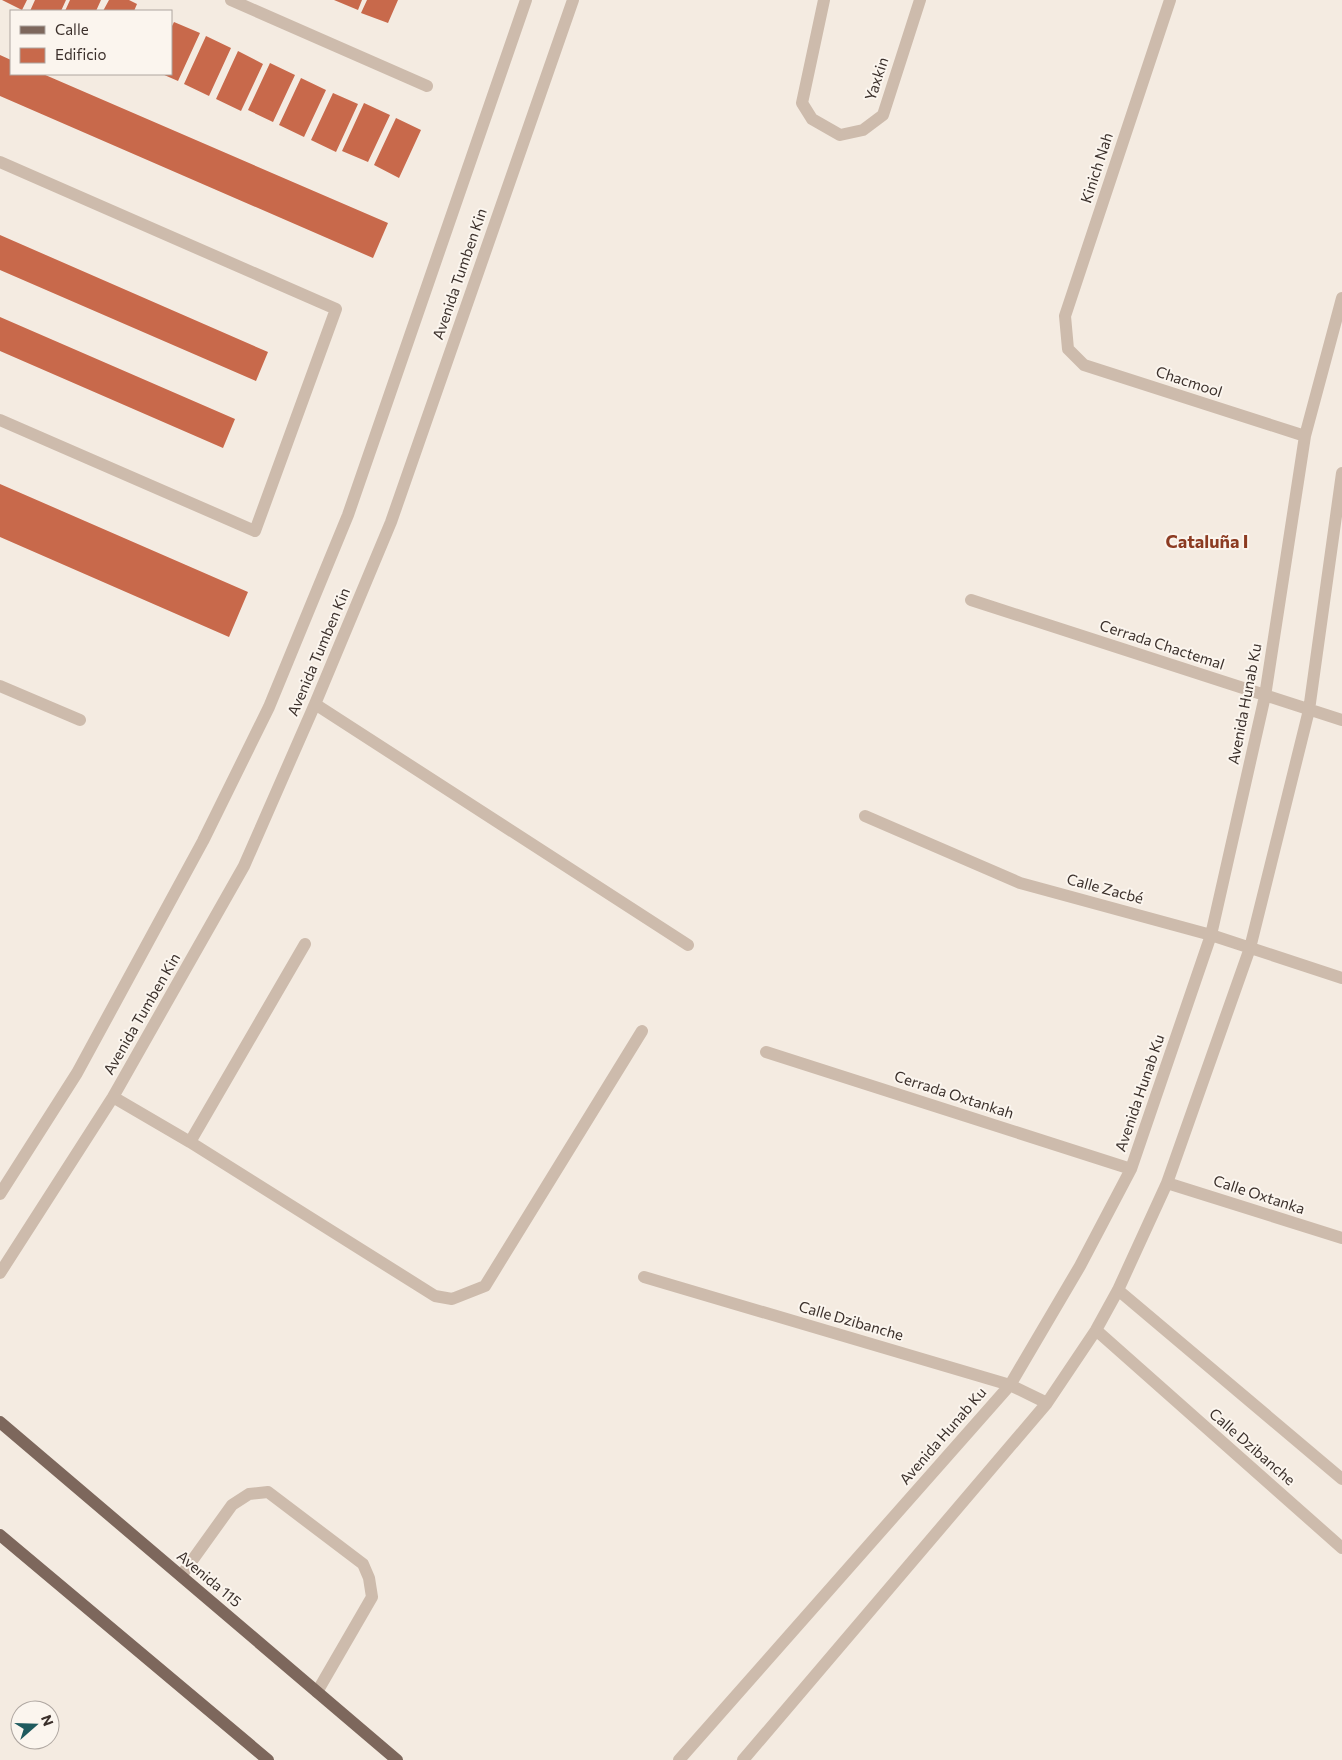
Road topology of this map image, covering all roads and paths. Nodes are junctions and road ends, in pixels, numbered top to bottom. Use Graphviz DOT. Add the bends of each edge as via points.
graph roads {
  1 [pos="231,0"];
  2 [pos="526,0"];
  3 [pos="573,0"];
  4 [pos="824,0"];
  5 [pos="920,0"];
  6 [pos="1170,0"];
  7 [pos="427,86"];
  8 [pos="0,162"];
  9 [pos="1342,298"];
  10 [pos="1068,349"];
  11 [pos="0,420"];
  12 [pos="1305,436"];
  13 [pos="1342,473"];
  14 [pos="971,600"];
  15 [pos="0,686"];
  16 [pos="1265,696"];
  17 [pos="315,704"];
  18 [pos="1309,710"];
  19 [pos="80,720"];
  20 [pos="1342,720"];
  21 [pos="864,816"];
  22 [pos="1211,935"];
  23 [pos="305,944"];
  24 [pos="688,945"];
  25 [pos="1250,948"];
  26 [pos="1342,978"];
  27 [pos="642,1031"];
  28 [pos="766,1052"];
  29 [pos="113,1096"];
  30 [pos="190,1142"];
  31 [pos="1131,1169"];
  32 [pos="1167,1183"];
  33 [pos="0,1194"];
  34 [pos="1342,1238"];
  35 [pos="0,1273"];
  36 [pos="644,1277"];
  37 [pos="1118,1290"];
  38 [pos="1096,1330"];
  39 [pos="1010,1385"];
  40 [pos="1047,1403"];
  41 [pos="0,1422"];
  42 [pos="1342,1479"];
  43 [pos="0,1535"];
  44 [pos="1342,1548"];
  45 [pos="181,1576"];
  46 [pos="318,1692"];
  47 [pos="268,1760"];
  48 [pos="397,1760"];
  49 [pos="679,1760"];
  50 [pos="743,1760"];
  1 -- 7 [label="street"];
  2 -- 33 [label="street, Avenida Tumben Kin" via="348,516 269,708 203,841 78,1072"];
  3 -- 17 [label="street, Avenida Tumben Kin" via="391,522"];
  4 -- 5 [label="street, Yaxkin" via="802,103 812,119 840,135 864,130 882,115"];
  6 -- 10 [label="street, Kinich Nah" via="1064,316"];
  8 -- 11 [label="street" via="336,309 255,531"];
  9 -- 12 [label="street, Avenida Hunab Ku"];
  10 -- 12 [label="street, Chacmool" via="1084,365"];
  12 -- 16 [label="street, Avenida Hunab Ku"];
  13 -- 18 [label="street"];
  14 -- 16 [label="street, Cerrada Chactemal"];
  15 -- 19 [label="street"];
  16 -- 18 [label="street, Cerrada Chactemal"];
  16 -- 22 [label="street, Avenida Hunab Ku"];
  17 -- 24 [label="street"];
  17 -- 29 [label="street, Avenida Tumben Kin" via="244,866"];
  18 -- 20 [label="street, Cerrada Chactemal"];
  18 -- 25 [label="street"];
  21 -- 22 [label="street, Calle Zacbé" via="1020,883"];
  22 -- 25 [label="street, Calle Zacbé"];
  22 -- 31 [label="street, Avenida Hunab Ku"];
  23 -- 30 [label="street"];
  25 -- 26 [label="street, Calle Zacbé"];
  25 -- 32 [label="street"];
  27 -- 30 [label="street" via="484,1286 452,1299 435,1296"];
  28 -- 31 [label="street, Cerrada Oxtankah"];
  29 -- 30 [label="street"];
  29 -- 35 [label="street, Avenida Tumben Kin"];
  31 -- 39 [label="street, Avenida Hunab Ku" via="1080,1266"];
  32 -- 34 [label="street, Calle Oxtanka"];
  32 -- 37 [label="street"];
  36 -- 39 [label="street, Calle Dzibanche"];
  37 -- 38 [label="street"];
  37 -- 42 [label="street"];
  38 -- 40 [label="street"];
  38 -- 44 [label="street, Calle Dzibanche"];
  39 -- 40 [label="street, Calle Dzibanche"];
  39 -- 49 [label="street, Avenida Hunab Ku"];
  40 -- 50 [label="street"];
  41 -- 45 [label="main road, Avenida 115"];
  43 -- 47 [label="main road"];
  45 -- 46 [label="main road, Avenida 115"];
  45 -- 46 [label="street" via="232,1504 248,1494 268,1492 363,1564 372,1597"];
  46 -- 48 [label="main road, Avenida 115"];
}
